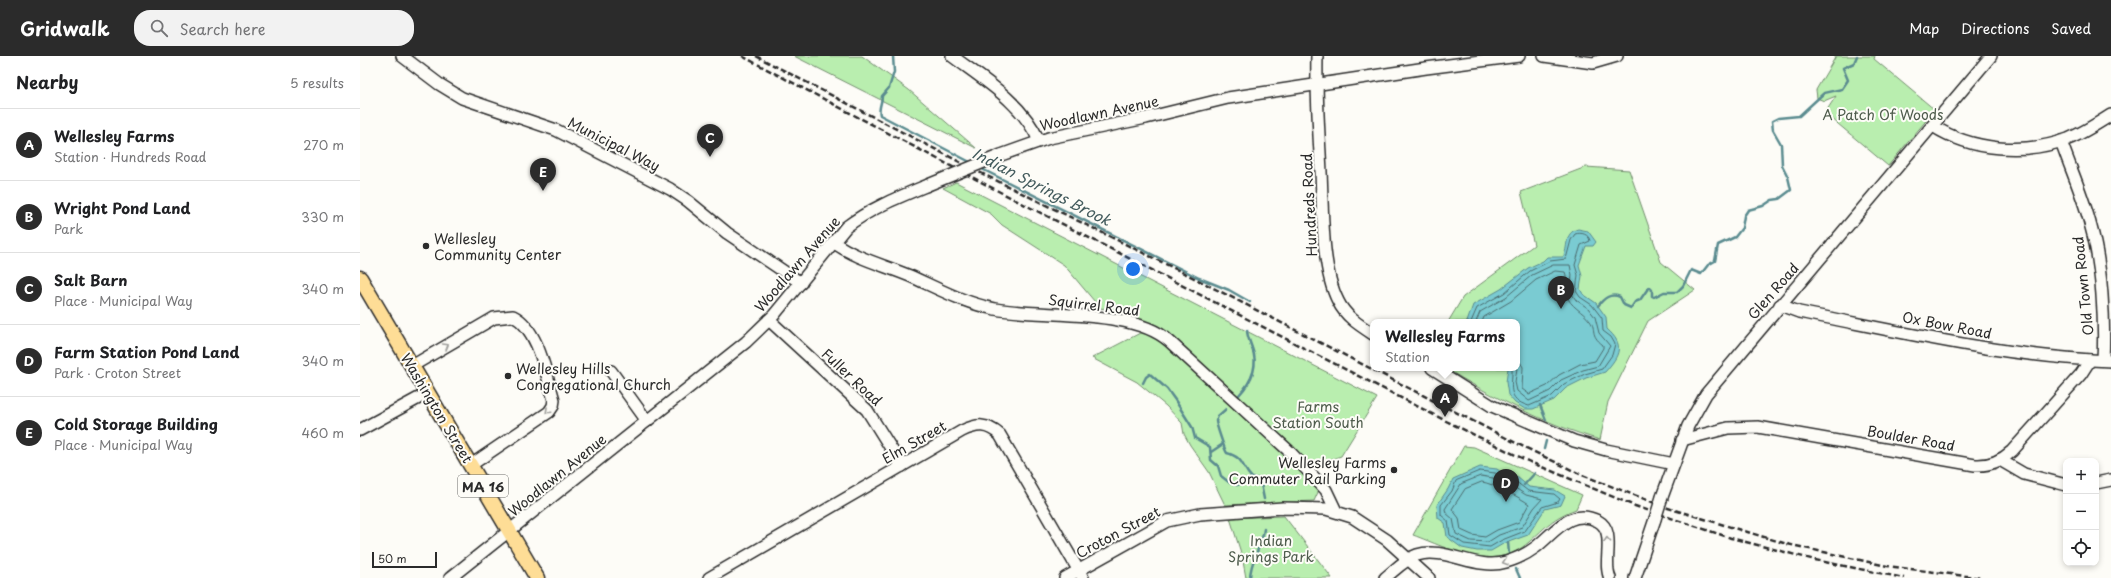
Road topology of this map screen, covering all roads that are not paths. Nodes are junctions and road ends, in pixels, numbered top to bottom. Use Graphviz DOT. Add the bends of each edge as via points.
graph roads {
  1 [pos="402,56"];
  2 [pos="952,56"];
  3 [pos="1317,56"];
  4 [pos="1519,56"];
  5 [pos="1544,56"];
  6 [pos="1617,56"];
  7 [pos="1991,56"];
  8 [pos="1317,85"];
  9 [pos="2111,115"];
  10 [pos="1933,126"];
  11 [pos="1039,141"];
  12 [pos="2061,141"];
  13 [pos="833,242"];
  14 [pos="360,278"];
  15 [pos="801,283"];
  16 [pos="1780,305"];
  17 [pos="770,320"];
  18 [pos="1370,332"];
  19 [pos="2090,360"];
  20 [pos="2107,360"];
  21 [pos="412,366"];
  22 [pos="611,371"];
  23 [pos="1437,371"];
  24 [pos="428,393"];
  25 [pos="647,421"];
  26 [pos="360,430"];
  27 [pos="1682,440"];
  28 [pos="2000,460"];
  29 [pos="1674,464"];
  30 [pos="471,466"];
  31 [pos="902,466"];
  32 [pos="2111,480"];
  33 [pos="2099,482"];
  34 [pos="2063,484"];
  35 [pos="1336,512"];
  36 [pos="510,532"];
  37 [pos="1409,559"];
  38 [pos="1081,574"];
  39 [pos="450,578"];
  40 [pos="538,578"];
  41 [pos="709,578"];
  42 [pos="1065,578"];
  43 [pos="1385,578"];
  44 [pos="1429,578"];
  45 [pos="1610,578"];
  46 [pos="1635,578"];
  1 -- 15 [label="street, Municipal Way" via="462,98 556,130 670,189 727,233"];
  2 -- 11 [label="street" via="1023,114"];
  3 -- 8 [label="street, Hundreds Road"];
  4 -- 8 [label="street, Woodlawn Avenue"];
  5 -- 6 [label="street" via="1593,63"];
  7 -- 10 [label="street, Glen Road"];
  8 -- 11 [label="street, Woodlawn Avenue" via="1228,98"];
  8 -- 18 [label="street, Hundreds Road" via="1325,236 1330,278 1344,311 1354,322"];
  9 -- 12 [label="street"];
  10 -- 12 [label="street" via="1967,143 1995,148 2028,148"];
  10 -- 16 [label="street, Glen Road"];
  11 -- 13 [label="street, Woodlawn Avenue, bridge" via="882,205 846,227"];
  12 -- 20 [label="street, Old Town Road" via="2095,241"];
  13 -- 15 [label="street, Woodlawn Avenue"];
  13 -- 35 [label="street, Squirrel Road" via="850,254 974,304 1017,312 1070,314 1127,322 1157,332 1289,451 1326,490"];
  14 -- 21 [label="main road, Washington Street / MA 16"];
  15 -- 17 [label="street, Woodlawn Avenue"];
  16 -- 19 [label="street, Ox Bow Road" via="1799,312 2003,351"];
  16 -- 27 [label="street, Glen Road" via="1706,394 1690,420"];
  17 -- 25 [label="street, Woodlawn Avenue"];
  17 -- 31 [label="street, Fuller Road" via="867,410"];
  19 -- 20 [label="street, Ox Bow Road"];
  19 -- 28 [label="street, Boulder Road" via="2084,371 2036,425"];
  21 -- 24 [label="main road, Washington Street / MA 16"];
  21 -- 30 [label="street, one-way" via="494,318 513,316 527,326 542,361 554,400 553,406 549,412"];
  22 -- 25 [label="street"];
  23 -- 29 [label="street" via="1488,404 1574,441"];
  24 -- 26 [label="street"];
  24 -- 30 [label="main road, Washington Street / MA 16"];
  25 -- 36 [label="street, Woodlawn Avenue"];
  27 -- 28 [label="street, Boulder Road" via="1728,428 1758,427 1975,465 1988,465"];
  27 -- 29 [label="street, Glen Road"];
  28 -- 34 [label="street" via="2018,472"];
  29 -- 46 [label="street, Glen Road, bridge"];
  30 -- 36 [label="main road, Washington Street / MA 16"];
  31 -- 38 [label="street, Elm Street" via="973,426 983,425 992,428 1003,440"];
  31 -- 41 [label="street, Elm Street"];
  32 -- 33 [label="street"];
  35 -- 37 [label="street, Croton Street" via="1352,517 1371,528"];
  35 -- 38 [label="street, Croton Street" via="1321,509 1269,508 1180,518 1156,526"];
  36 -- 39 [label="street, Woodlawn Avenue"];
  36 -- 40 [label="main road, Washington Street / MA 16"];
  37 -- 43 [label="street"];
  37 -- 44 [label="street, Croton Street"];
  45 -- 37 [label="street, one-way" via="1607,569 1606,529 1598,522 1585,517 1575,517 1566,521 1534,548 1503,563 1482,564 1432,554 1420,554"];
  38 -- 42 [label="street, Croton Street"];
}
